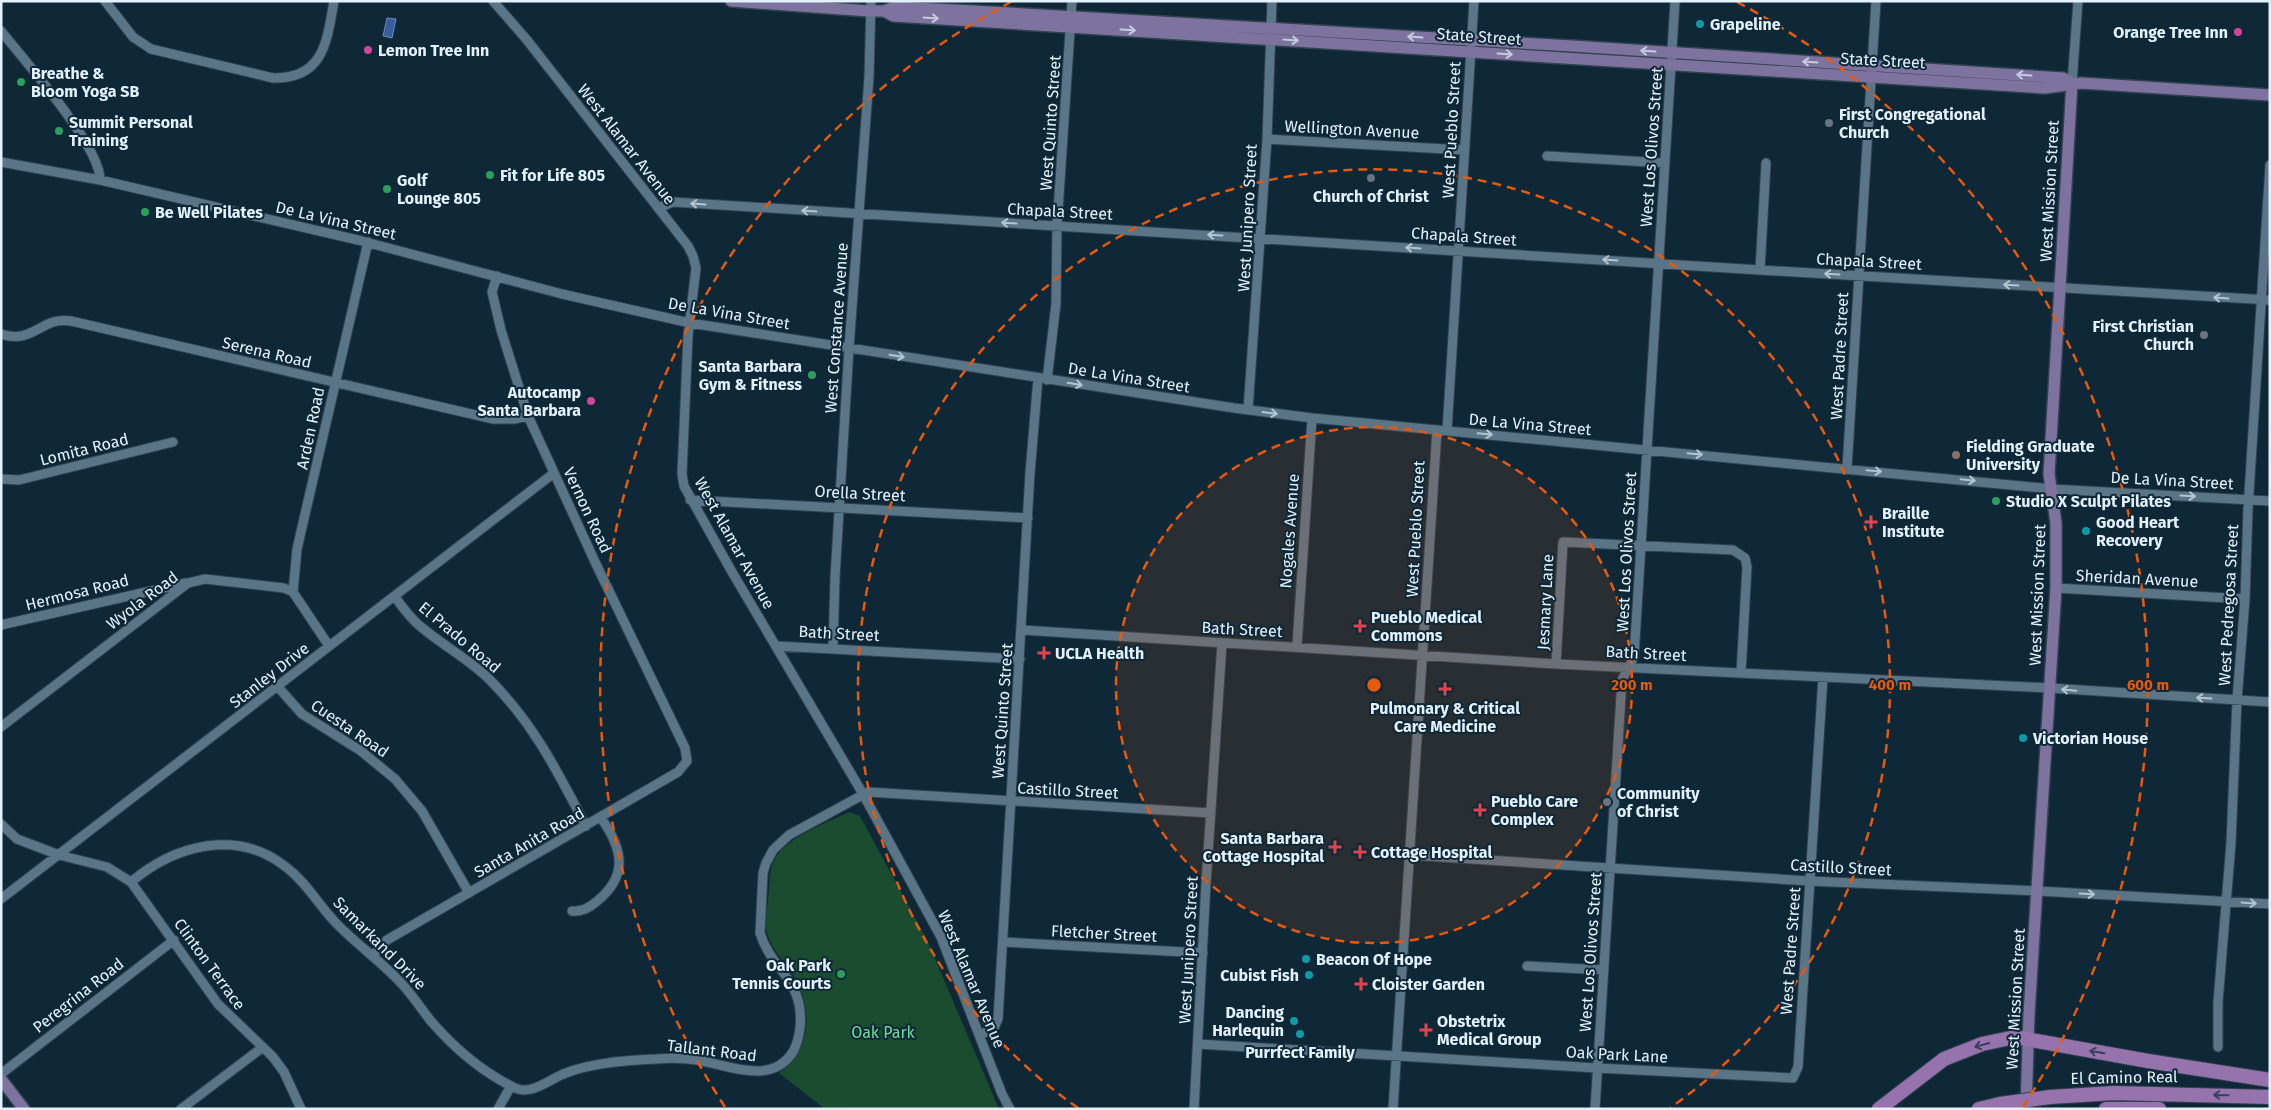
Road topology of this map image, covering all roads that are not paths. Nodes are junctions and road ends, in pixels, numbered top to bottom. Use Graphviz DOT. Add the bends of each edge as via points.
graph roads {
  1 [pos="105,1"];
  2 [pos="334,1"];
  3 [pos="493,1"];
  4 [pos="730,1"];
  5 [pos="1072,1"];
  6 [pos="1272,1"];
  7 [pos="1474,1"];
  8 [pos="1675,1"];
  9 [pos="1876,1"];
  10 [pos="2078,1"];
  11 [pos="870,6"];
  12 [pos="1071,22"];
  13 [pos="1,31"];
  14 [pos="1270,33"];
  15 [pos="1471,46"];
  16 [pos="1672,59"];
  17 [pos="1871,71"];
  18 [pos="2072,83"];
  19 [pos="2270,95"];
  20 [pos="1267,139"];
  21 [pos="1464,150"];
  22 [pos="1547,156"];
  23 [pos="1,162"];
  24 [pos="1665,163"];
  25 [pos="1766,163"];
  26 [pos="2270,165"];
  27 [pos="100,180"];
  28 [pos="658,208"];
  29 [pos="858,214"];
  30 [pos="1058,226"];
  31 [pos="1261,238"];
  32 [pos="368,242"];
  33 [pos="1460,250"];
  34 [pos="1658,264"];
  35 [pos="1760,270"];
  36 [pos="497,276"];
  37 [pos="1859,276"];
  38 [pos="2060,286"];
  39 [pos="2266,300"];
  40 [pos="690,323"];
  41 [pos="1,334"];
  42 [pos="849,348"];
  43 [pos="1043,379"];
  44 [pos="335,383"];
  45 [pos="1248,410"];
  46 [pos="528,416"];
  47 [pos="1312,418"];
  48 [pos="1437,430"];
  49 [pos="1447,431"];
  50 [pos="173,442"];
  51 [pos="1647,450"];
  52 [pos="1847,468"];
  53 [pos="554,473"];
  54 [pos="1,480"];
  55 [pos="2052,489"];
  56 [pos="2249,499"];
  57 [pos="690,500"];
  58 [pos="2270,501"];
  59 [pos="840,507"];
  60 [pos="1028,518"];
  61 [pos="1641,545"];
  62 [pos="188,583"];
  63 [pos="2056,588"];
  64 [pos="292,592"];
  65 [pos="395,597"];
  66 [pos="2246,599"];
  67 [pos="1,625"];
  68 [pos="1022,630"];
  69 [pos="1222,643"];
  70 [pos="329,646"];
  71 [pos="776,646"];
  72 [pos="1297,646"];
  73 [pos="833,648"];
  74 [pos="1423,656"];
  75 [pos="1020,659"];
  76 [pos="1556,664"];
  77 [pos="1628,667"];
  78 [pos="1741,673"];
  79 [pos="1823,677"];
  80 [pos="278,687"];
  81 [pos="2050,688"];
  82 [pos="2237,700"];
  83 [pos="2270,702"];
  84 [pos="1,727"];
  85 [pos="685,748"];
  86 [pos="864,794"];
  87 [pos="1011,802"];
  88 [pos="1211,813"];
  89 [pos="601,818"];
  90 [pos="1,824"];
  91 [pos="586,826"];
  92 [pos="59,855"];
  93 [pos="1410,855"];
  94 [pos="1610,868"];
  95 [pos="1810,881"];
  96 [pos="132,882"];
  97 [pos="2038,891"];
  98 [pos="469,893"];
  99 [pos="1,900"];
  100 [pos="2226,902"];
  101 [pos="2270,904"];
  102 [pos="572,911"];
  103 [pos="174,940"];
  104 [pos="1003,942"];
  105 [pos="1203,953"];
  106 [pos="373,954"];
  107 [pos="1527,966"];
  108 [pos="1604,970"];
  109 [pos="980,1035"];
  110 [pos="2030,1039"];
  111 [pos="1198,1044"];
  112 [pos="262,1047"];
  113 [pos="2218,1047"];
  114 [pos="1397,1055"];
  115 [pos="1597,1068"];
  116 [pos="1,1074"];
  117 [pos="1795,1076"];
  118 [pos="1,1079"];
  119 [pos="2270,1080"];
  120 [pos="511,1086"];
  121 [pos="2270,1097"];
  122 [pos="24,1109"];
  123 [pos="181,1109"];
  124 [pos="301,1109"];
  125 [pos="498,1109"];
  126 [pos="1010,1109"];
  127 [pos="1194,1109"];
  128 [pos="1393,1109"];
  129 [pos="1594,1109"];
  130 [pos="1879,1109"];
  131 [pos="1979,1109"];
  132 [pos="2026,1109"];
  133 [pos="2106,1109"];
  134 [pos="2159,1109"];
  1 -- 2 [label="street" via="133,37 150,49 273,78 307,70 322,55"];
  3 -- 28 [label="street, West Alamar Avenue"];
  4 -- 11 [label="main road, State Street"];
  5 -- 12 [label="street, West Quinto Street"];
  6 -- 14 [label="street, West Junipero Street"];
  7 -- 15 [label="street, West Pueblo Street"];
  8 -- 16 [label="street, West Los Olivos Street"];
  9 -- 17 [label="street, West Padre Street"];
  10 -- 18 [label="street"];
  11 -- 12 [label="main road, State Street" via="884,11 895,7"];
  11 -- 29 [label="street, West Constance Avenue" via="869,76"];
  12 -- 14 [label="main road, State Street"];
  12 -- 30 [label="street, West Quinto Street"];
  13 -- 27 [label="street" via="86,142 97,163"];
  14 -- 15 [label="main road, State Street"];
  14 -- 20 [label="street, West Junipero Street"];
  15 -- 16 [label="main road, State Street"];
  15 -- 21 [label="street, West Pueblo Street"];
  16 -- 17 [label="main road, State Street"];
  16 -- 24 [label="street, West Los Olivos Street"];
  17 -- 18 [label="main road, State Street" via="2063,78"];
  17 -- 37 [label="street, West Padre Street"];
  18 -- 19 [label="main road, State Street"];
  18 -- 38 [label="main road, West Mission Street"];
  20 -- 21 [label="street, Wellington Avenue"];
  20 -- 31 [label="street, West Junipero Street"];
  21 -- 33 [label="street, West Pueblo Street"];
  22 -- 24 [label="street"];
  23 -- 27 [label="street, De La Vina Street"];
  24 -- 34 [label="street, West Los Olivos Street"];
  25 -- 35 [label="street"];
  26 -- 39 [label="street, West Pedregosa Street"];
  27 -- 32 [label="street, De La Vina Street"];
  29 -- 28 [label="street, Chapala Street, one-way" via="673,202"];
  28 -- 40 [label="street, West Alamar Avenue" via="694,256 695,285"];
  30 -- 29 [label="street, Chapala Street, one-way"];
  29 -- 42 [label="street, West Constance Avenue"];
  31 -- 30 [label="street, Chapala Street, one-way"];
  30 -- 43 [label="street, West Quinto Street" via="1056,304"];
  33 -- 31 [label="street, Chapala Street, one-way"];
  31 -- 45 [label="street, West Junipero Street"];
  32 -- 36 [label="street, De La Vina Street"];
  32 -- 44 [label="street, Arden Road"];
  34 -- 33 [label="street, Chapala Street, one-way"];
  33 -- 49 [label="street, West Pueblo Street"];
  34 -- 35 [label="street, Chapala Street"];
  34 -- 51 [label="street, West Los Olivos Street"];
  37 -- 35 [label="street, Chapala Street, one-way"];
  36 -- 40 [label="street, De La Vina Street"];
  36 -- 46 [label="street, Vernon Road" via="492,292"];
  38 -- 37 [label="street, Chapala Street, one-way"];
  37 -- 52 [label="street, West Padre Street"];
  39 -- 38 [label="street, Chapala Street, one-way"];
  38 -- 55 [label="main road, West Mission Street" via="2049,478"];
  39 -- 56 [label="street, West Pedregosa Street"];
  40 -- 42 [label="street, De La Vina Street"];
  40 -- 57 [label="street, West Alamar Avenue" via="682,474"];
  41 -- 44 [label="street, Serena Road" via="23,337 50,322 71,321"];
  42 -- 43 [label="street, De La Vina Street, one-way"];
  42 -- 59 [label="street, West Constance Avenue"];
  43 -- 45 [label="street, De La Vina Street, one-way"];
  43 -- 60 [label="street, West Quinto Street"];
  44 -- 46 [label="street, Serena Road" via="493,419"];
  44 -- 64 [label="street, Arden Road" via="297,549"];
  45 -- 47 [label="street, De La Vina Street, one-way"];
  46 -- 53 [label="street, Vernon Road"];
  47 -- 48 [label="street, De La Vina Street"];
  47 -- 72 [label="street, Nogales Avenue"];
  48 -- 49 [label="street, De La Vina Street"];
  48 -- 74 [label="street, West Pueblo Street"];
  49 -- 51 [label="street, De La Vina Street, one-way"];
  50 -- 54 [label="street, Lomita Road" via="19,480"];
  51 -- 52 [label="street, De La Vina Street, one-way"];
  51 -- 61 [label="street, West Los Olivos Street"];
  52 -- 55 [label="street, De La Vina Street, one-way"];
  53 -- 65 [label="street, Stanley Drive"];
  53 -- 85 [label="street, Vernon Road"];
  55 -- 56 [label="street, De La Vina Street, one-way"];
  55 -- 63 [label="main road, West Mission Street" via="2056,523"];
  56 -- 58 [label="street, De La Vina Street"];
  56 -- 66 [label="street, West Pedregosa Street"];
  57 -- 59 [label="street, Orella Street"];
  57 -- 71 [label="street, West Alamar Avenue"];
  59 -- 60 [label="street, Orella Street"];
  59 -- 73 [label="street, West Constance Avenue"];
  60 -- 68 [label="street, West Quinto Street"];
  61 -- 76 [label="street, Jesmary Lane" via="1563,542"];
  61 -- 77 [label="street, West Los Olivos Street" via="1634,657"];
  61 -- 78 [label="street, Jesmary Lane" via="1733,550 1745,558"];
  62 -- 64 [label="street, Wyola Road" via="206,579 284,588"];
  62 -- 67 [label="street, Hermosa Road"];
  62 -- 84 [label="street, Wyola Road"];
  63 -- 66 [label="street, Sheridan Avenue"];
  63 -- 81 [label="main road, West Mission Street"];
  64 -- 70 [label="street"];
  65 -- 70 [label="street, Stanley Drive"];
  65 -- 91 [label="street, El Prado Road" via="421,627 470,661 512,704 548,752"];
  66 -- 82 [label="street, West Pedregosa Street"];
  68 -- 69 [label="street, Bath Street"];
  68 -- 75 [label="street, West Quinto Street"];
  69 -- 72 [label="street, Bath Street"];
  69 -- 88 [label="street, West Junipero Street"];
  70 -- 80 [label="street, Stanley Drive"];
  71 -- 73 [label="street, Bath Street"];
  71 -- 86 [label="street, West Alamar Avenue"];
  72 -- 74 [label="street, Bath Street"];
  73 -- 75 [label="street, Bath Street"];
  74 -- 76 [label="street, Bath Street"];
  74 -- 93 [label="street, West Pueblo Street"];
  75 -- 87 [label="street, West Quinto Street"];
  76 -- 77 [label="street, Bath Street"];
  77 -- 78 [label="street, Bath Street"];
  77 -- 94 [label="street, West Los Olivos Street" via="1622,680"];
  78 -- 79 [label="street, Bath Street"];
  79 -- 81 [label="street, Bath Street"];
  79 -- 95 [label="street, West Padre Street"];
  80 -- 92 [label="street, Stanley Drive"];
  80 -- 98 [label="street, Cuesta Road" via="302,714 361,751 395,779 422,811"];
  82 -- 81 [label="street, Bath Street, one-way"];
  81 -- 97 [label="main road, West Mission Street"];
  82 -- 83 [label="street, Bath Street"];
  82 -- 100 [label="street, West Pedregosa Street" via="2236,770"];
  85 -- 89 [label="street, Santa Anita Road" via="687,761 683,769"];
  86 -- 87 [label="street, Castillo Street" via="873,791"];
  86 -- 109 [label="street, West Alamar Avenue" via="941,937"];
  86 -- 120 [label="street, Tallant Road" via="789,835 773,850 766,863 760,933 764,944 790,980 800,1012 796,1045 781,1064 753,1072 695,1060 655,1059 582,1068 526,1090"];
  87 -- 88 [label="street, Castillo Street"];
  87 -- 104 [label="street, West Quinto Street"];
  88 -- 105 [label="street, West Junipero Street"];
  89 -- 91 [label="street, Santa Anita Road"];
  89 -- 102 [label="street" via="615,842 619,871 605,895 588,908"];
  90 -- 92 [label="street" via="16,839"];
  91 -- 98 [label="street, Santa Anita Road"];
  92 -- 96 [label="street" via="107,867"];
  92 -- 99 [label="street, Stanley Drive"];
  93 -- 94 [label="street, Castillo Street"];
  93 -- 114 [label="street, West Pueblo Street"];
  94 -- 95 [label="street, Castillo Street"];
  94 -- 108 [label="street, West Los Olivos Street"];
  95 -- 97 [label="street, Castillo Street"];
  95 -- 117 [label="street, West Padre Street"];
  96 -- 103 [label="street, Clinton Terrace"];
  96 -- 106 [label="street, Samarkand Drive" via="158,862 189,849 218,844 248,848 286,866 343,930"];
  97 -- 100 [label="street, Castillo Street, one-way"];
  97 -- 110 [label="main road, West Mission Street"];
  98 -- 106 [label="street, Santa Anita Road" via="386,940"];
  100 -- 101 [label="street, Castillo Street, one-way"];
  100 -- 113 [label="street, West Pedregosa Street"];
  103 -- 112 [label="street, Clinton Terrace" via="218,1004"];
  103 -- 116 [label="street, Peregrina Road"];
  104 -- 105 [label="street, Fletcher Street"];
  104 -- 109 [label="street, West Quinto Street" via="997,1024"];
  105 -- 111 [label="street, West Junipero Street"];
  106 -- 120 [label="street, Samarkand Drive" via="403,984 453,1045 476,1065"];
  107 -- 108 [label="street"];
  108 -- 115 [label="street, West Los Olivos Street"];
  109 -- 126 [label="street, West Alamar Avenue"];
  119 -- 110 [label="highway, one-way"];
  110 -- 130 [label="highway, one-way" via="2015,1037 1961,1051"];
  110 -- 132 [label="main road, West Mission Street"];
  111 -- 114 [label="street, Oak Park Lane"];
  111 -- 127 [label="street, West Junipero Street"];
  112 -- 123 [label="street"];
  112 -- 124 [label="street, Clinton Terrace" via="284,1072"];
  114 -- 115 [label="street, Oak Park Lane"];
  114 -- 128 [label="street, West Pueblo Street"];
  115 -- 117 [label="street, Oak Park Lane" via="1788,1079"];
  115 -- 129 [label="street, West Los Olivos Street"];
  118 -- 122 [label="main road"];
  120 -- 125 [label="street"];
  121 -- 131 [label="highway, El Camino Real, one-way, bridge" via="2124,1093 2050,1096"];
  133 -- 134 [label="highway, El Camino Real"];
}
